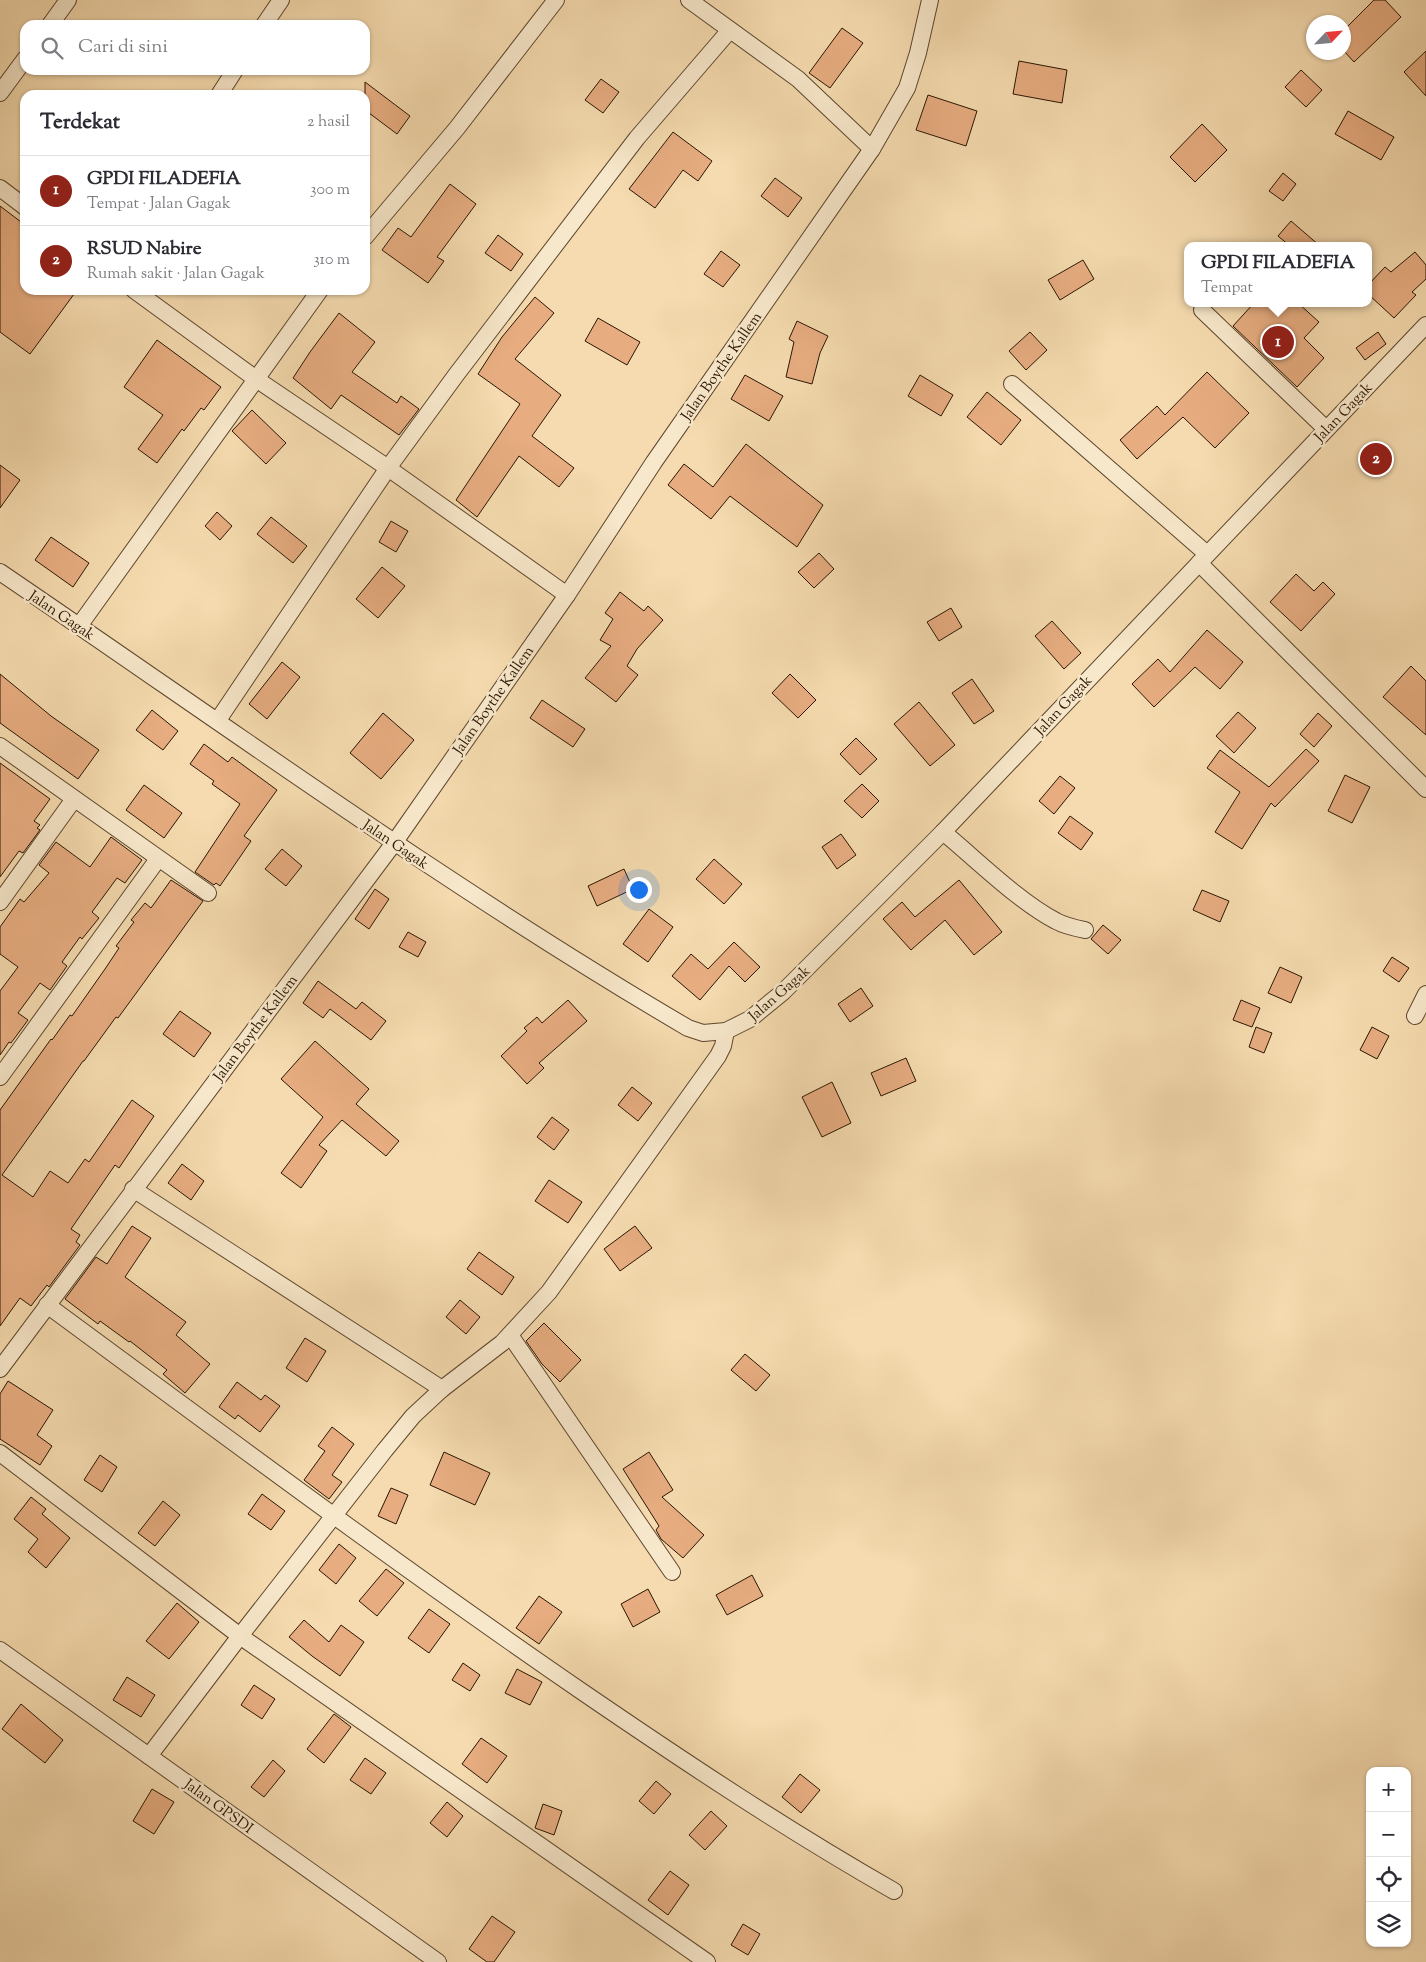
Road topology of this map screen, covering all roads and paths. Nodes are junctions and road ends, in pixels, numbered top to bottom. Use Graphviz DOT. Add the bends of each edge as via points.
graph roads {
  1 [pos="68,0"];
  2 [pos="280,0"];
  3 [pos="556,0"];
  4 [pos="689,0"];
  5 [pos="930,0"];
  6 [pos="54,20"];
  7 [pos="267,20"];
  8 [pos="730,30"];
  9 [pos="20,66"];
  10 [pos="232,75"];
  11 [pos="221,90"];
  12 [pos="0,93"];
  13 [pos="872,148"];
  14 [pos="0,188"];
  15 [pos="20,203"];
  16 [pos="370,230"];
  17 [pos="141,295"];
  18 [pos="316,295"];
  19 [pos="1202,310"];
  20 [pos="1426,325"];
  21 [pos="256,379"];
  22 [pos="1012,384"];
  23 [pos="1326,430"];
  24 [pos="388,468"];
  25 [pos="1203,559"];
  26 [pos="0,572"];
  27 [pos="567,595"];
  28 [pos="79,626"];
  29 [pos="218,720"];
  30 [pos="0,746"];
  31 [pos="1426,789"];
  32 [pos="74,799"];
  33 [pos="943,832"];
  34 [pos="394,843"];
  35 [pos="158,859"];
  36 [pos="208,893"];
  37 [pos="0,902"];
  38 [pos="1085,930"];
  39 [pos="1426,994"];
  40 [pos="1415,1016"];
  41 [pos="726,1031"];
  42 [pos="0,1077"];
  43 [pos="133,1189"];
  44 [pos="47,1305"];
  45 [pos="510,1335"];
  46 [pos="0,1369"];
  47 [pos="442,1389"];
  48 [pos="0,1453"];
  49 [pos="334,1516"];
  50 [pos="672,1572"];
  51 [pos="240,1636"];
  52 [pos="0,1650"];
  53 [pos="149,1756"];
  54 [pos="894,1891"];
  55 [pos="438,1962"];
  56 [pos="707,1962"];
  1 -- 6 [label="street"];
  2 -- 7 [label="street"];
  3 -- 16 [label="street" via="457,128"];
  4 -- 8 [label="street"];
  5 -- 13 [label="street, Jalan Boythe Kallem" via="908,88"];
  8 -- 13 [label="street" via="798,79"];
  8 -- 24 [label="street" via="638,138"];
  9 -- 12 [label="street"];
  10 -- 11 [label="street"];
  13 -- 27 [label="street, Jalan Boythe Kallem" via="654,462"];
  14 -- 15 [label="street"];
  17 -- 21 [label="street"];
  18 -- 21 [label="street"];
  19 -- 23 [label="street"];
  20 -- 23 [label="street, Jalan Gagak"];
  21 -- 24 [label="street"];
  21 -- 28 [label="street"];
  22 -- 25 [label="street"];
  23 -- 25 [label="street, Jalan Gagak"];
  24 -- 27 [label="street"];
  24 -- 29 [label="street"];
  25 -- 31 [label="street"];
  25 -- 33 [label="street, Jalan Gagak"];
  26 -- 28 [label="street, Jalan Gagak"];
  27 -- 34 [label="street, Jalan Boythe Kallem"];
  28 -- 29 [label="street, Jalan Gagak"];
  29 -- 34 [label="street, Jalan Gagak"];
  30 -- 32 [label="street"];
  32 -- 35 [label="street"];
  32 -- 37 [label="street"];
  33 -- 38 [label="street" via="1045,915"];
  33 -- 41 [label="street, Jalan Gagak" via="783,992 750,1019"];
  34 -- 41 [label="street, Jalan Gagak" via="592,972 688,1028 703,1033"];
  34 -- 43 [label="street, Jalan Boythe Kallem"];
  35 -- 36 [label="street"];
  35 -- 42 [label="street"];
  39 -- 40 [label="street"];
  41 -- 45 [label="street" via="724,1046 718,1056 549,1292"];
  43 -- 44 [label="street, Jalan Boythe Kallem"];
  43 -- 47 [label="street"];
  44 -- 46 [label="street, Jalan Boythe Kallem"];
  44 -- 49 [label="street"];
  45 -- 47 [label="street"];
  45 -- 50 [label="street"];
  47 -- 49 [label="street" via="413,1416"];
  48 -- 51 [label="street"];
  49 -- 51 [label="street"];
  49 -- 54 [label="street" via="515,1646 702,1774 792,1832"];
  51 -- 53 [label="street"];
  51 -- 56 [label="street"];
  52 -- 53 [label="street, Jalan GPSDI"];
  53 -- 55 [label="street, Jalan GPSDI"];
}
